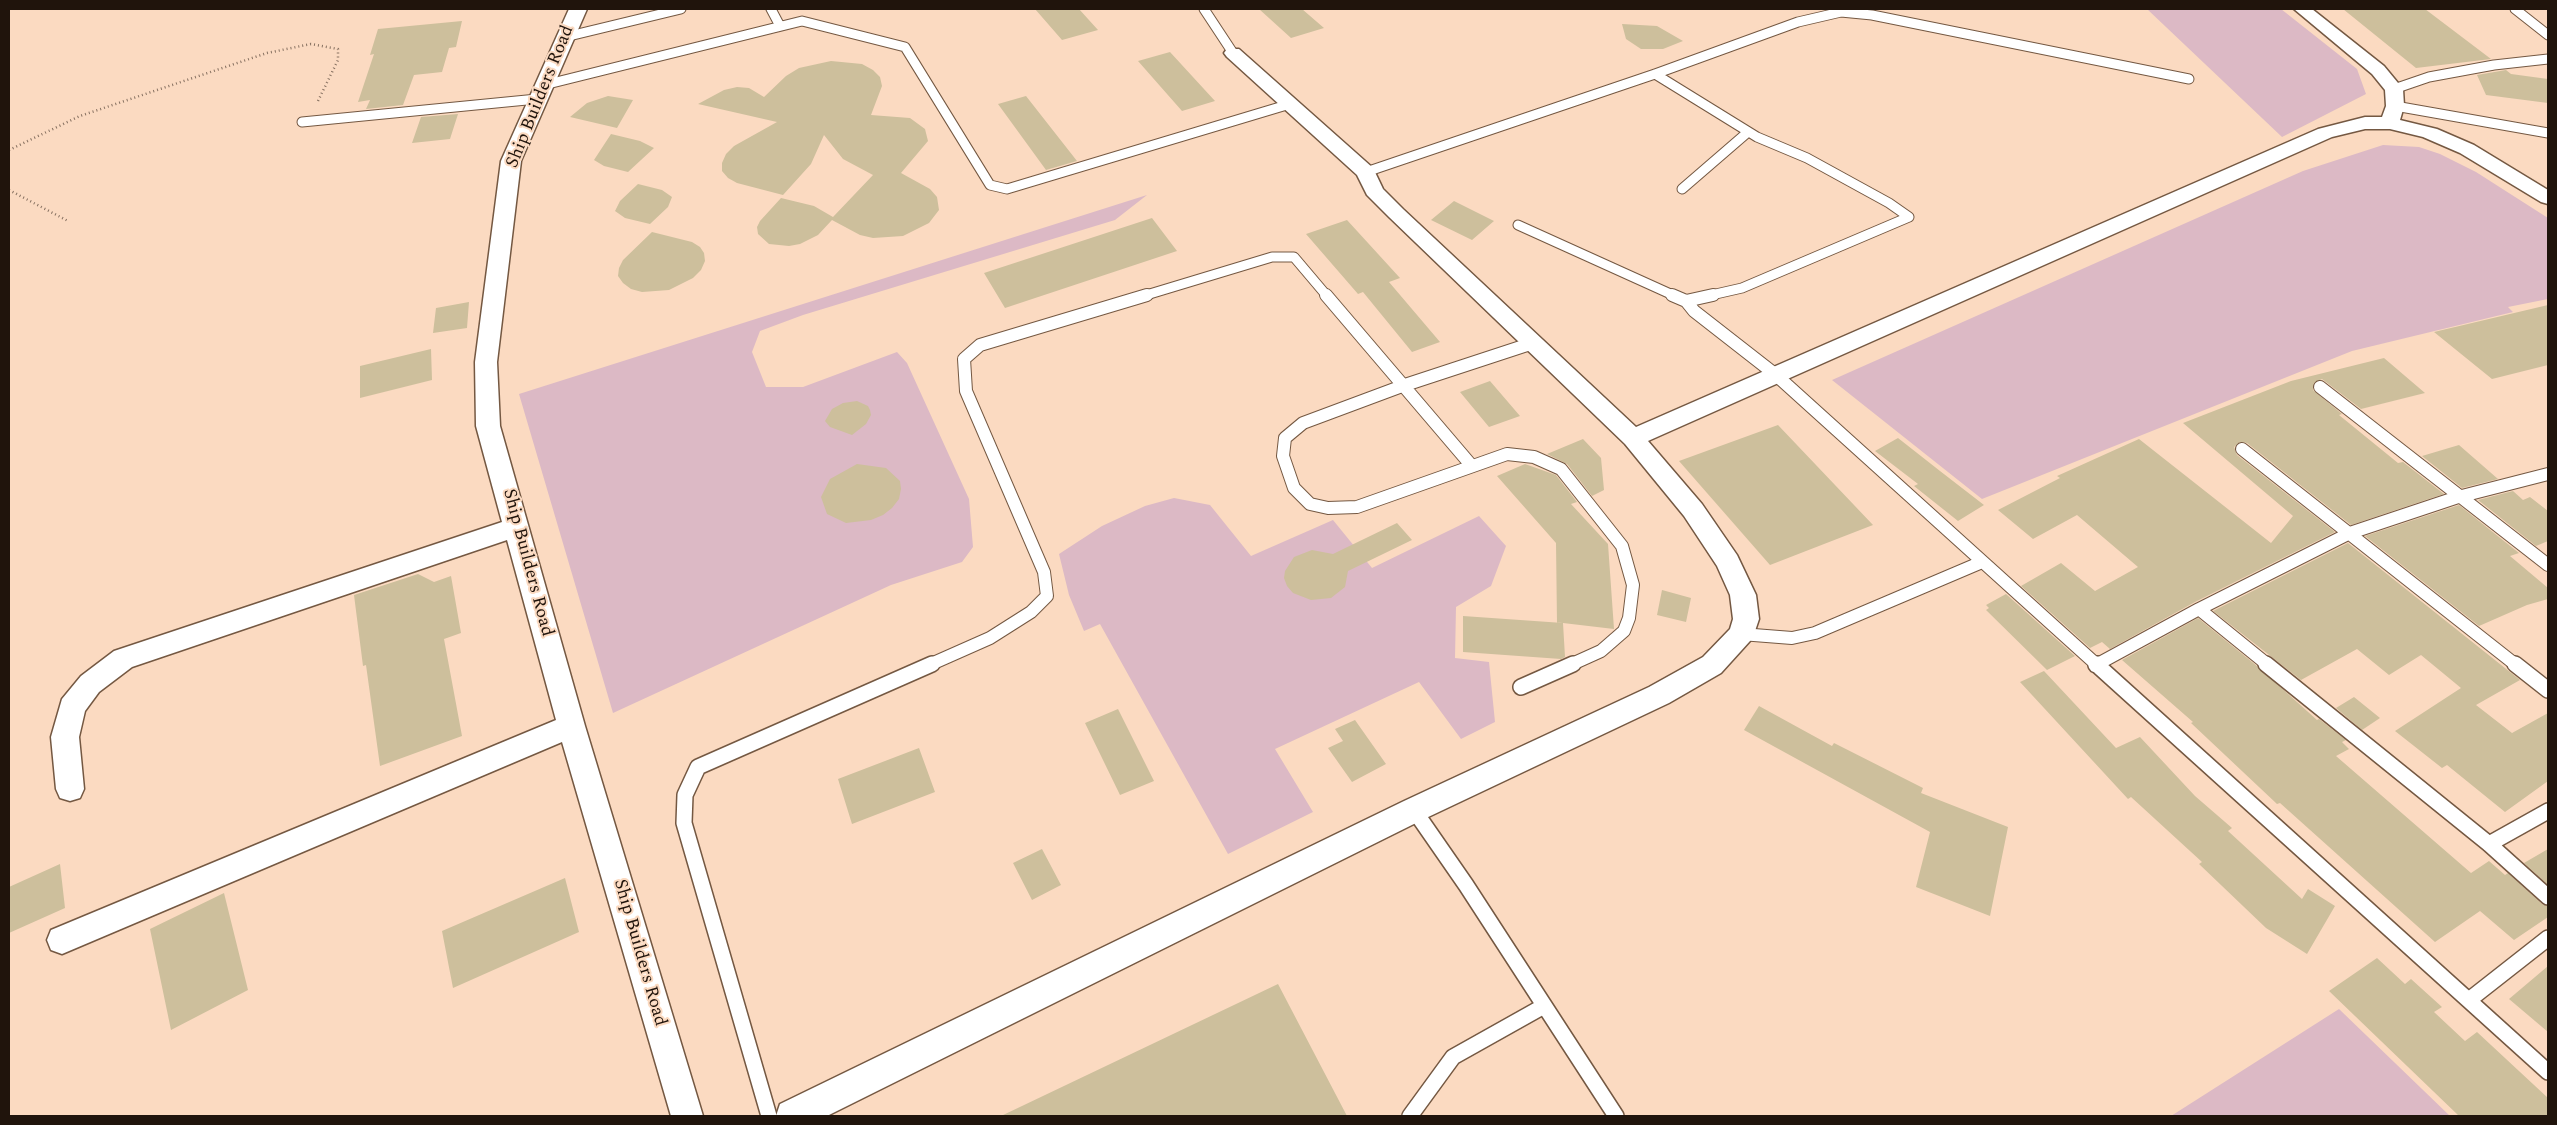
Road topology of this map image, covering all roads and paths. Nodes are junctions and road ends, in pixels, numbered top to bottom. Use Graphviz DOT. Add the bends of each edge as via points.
graph roads {
  1 [pos="578,9"];
  2 [pos="681,9"];
  3 [pos="771,9"];
  4 [pos="1204,9"];
  5 [pos="2302,9"];
  6 [pos="2515,9"];
  7 [pos="780,26"];
  8 [pos="2548,35"];
  9 [pos="565,37"];
  10 [pos="1233,53"];
  11 [pos="2548,59"];
  12 [pos="1655,74"];
  13 [pos="2188,79"];
  14 [pos="540,92"];
  15 [pos="1290,104"];
  16 [pos="2393,106"];
  17 [pos="305,122"];
  18 [pos="1748,132"];
  19 [pos="2548,133"];
  20 [pos="9,150"];
  21 [pos="1366,172"];
  22 [pos="1682,189"];
  23 [pos="9,190"];
  24 [pos="2548,198"];
  25 [pos="68,221"];
  26 [pos="1518,225"];
  27 [pos="1686,301"];
  28 [pos="1533,343"];
  29 [pos="1776,375"];
  30 [pos="1405,385"];
  31 [pos="2320,387"];
  32 [pos="1633,438"];
  33 [pos="2242,449"];
  34 [pos="1471,465"];
  35 [pos="2548,474"];
  36 [pos="2458,496"];
  37 [pos="517,528"];
  38 [pos="2350,533"];
  39 [pos="1982,562"];
  40 [pos="2548,565"];
  41 [pos="2199,608"];
  42 [pos="1741,634"];
  43 [pos="2096,665"];
  44 [pos="1521,687"];
  45 [pos="2548,690"];
  46 [pos="571,726"];
  47 [pos="70,789"];
  48 [pos="1414,810"];
  49 [pos="2548,811"];
  50 [pos="2489,844"];
  51 [pos="2548,897"];
  52 [pos="2548,938"];
  53 [pos="62,940"];
  54 [pos="2469,1000"];
  55 [pos="1544,1006"];
  56 [pos="2548,1072"];
  57 [pos="687,1116"];
  58 [pos="770,1116"];
  59 [pos="792,1116"];
  60 [pos="1410,1116"];
  61 [pos="1616,1116"];
  1 -- 9 [label="street, Ship Builders Road"];
  2 -- 9 [label="lane"];
  3 -- 7 [label="lane"];
  4 -- 10 [label="lane"];
  5 -- 16 [label="street" via="2378,70"];
  6 -- 8 [label="lane"];
  7 -- 14 [label="lane"];
  7 -- 15 [label="lane" via="802,21 905,47 990,185 1007,189"];
  9 -- 14 [label="street, Ship Builders Road"];
  10 -- 15 [label="street"];
  11 -- 16 [label="lane" via="2429,77"];
  12 -- 13 [label="lane" via="1798,22 1841,12"];
  12 -- 18 [label="lane"];
  12 -- 21 [label="lane"];
  14 -- 17 [label="lane"];
  14 -- 37 [label="street, Ship Builders Road" via="511,161 486,362 488,426"];
  15 -- 21 [label="street"];
  16 -- 19 [label="lane"];
  16 -- 24 [label="street" via="2430,133 2467,149"];
  16 -- 29 [label="street" via="2365,123 2324,133"];
  17 -- 20 [label="path" via="338,60 338,50 311,44 268,53 80,116"];
  18 -- 22 [label="lane"];
  18 -- 27 [label="lane" via="1815,163 1890,203 1909,217 1742,288"];
  21 -- 28 [label="street" via="1374,191"];
  23 -- 25 [label="path"];
  26 -- 27 [label="lane"];
  27 -- 29 [label="lane" via="1694,311"];
  28 -- 30 [label="lane"];
  28 -- 32 [label="street"];
  29 -- 32 [label="street"];
  29 -- 39 [label="lane"];
  30 -- 34 [label="lane"];
  30 -- 34 [label="lane" via="1303,423 1285,438 1283,456 1294,488 1310,504 1328,508 1357,507"];
  30 -- 58 [label="lane" via="1294,257 1272,257 980,345 964,359 966,391 1044,572 1047,596 1030,612 990,638 698,767 685,795 684,823"];
  31 -- 36 [label="lane"];
  32 -- 42 [label="street" via="1693,510 1728,562 1743,595 1746,619"];
  33 -- 38 [label="lane"];
  34 -- 44 [label="lane" via="1507,454 1534,458 1561,470 1622,546 1633,585 1624,631 1601,651"];
  35 -- 36 [label="lane"];
  36 -- 38 [label="lane"];
  36 -- 40 [label="lane"];
  37 -- 46 [label="street, Ship Builders Road"];
  37 -- 47 [label="street" via="123,659 90,684 72,707 65,736"];
  38 -- 41 [label="lane"];
  38 -- 45 [label="lane"];
  39 -- 42 [label="lane" via="1815,633 1792,638"];
  39 -- 43 [label="lane"];
  41 -- 43 [label="lane"];
  41 -- 50 [label="lane"];
  42 -- 48 [label="street" via="1712,665 1659,695"];
  43 -- 54 [label="lane"];
  46 -- 53 [label="street"];
  46 -- 57 [label="street, Ship Builders Road"];
  48 -- 55 [label="lane"];
  48 -- 59 [label="street"];
  49 -- 50 [label="lane"];
  50 -- 51 [label="lane"];
  52 -- 54 [label="lane"];
  54 -- 56 [label="lane"];
  55 -- 60 [label="lane" via="1453,1057"];
  55 -- 61 [label="lane"];
}
